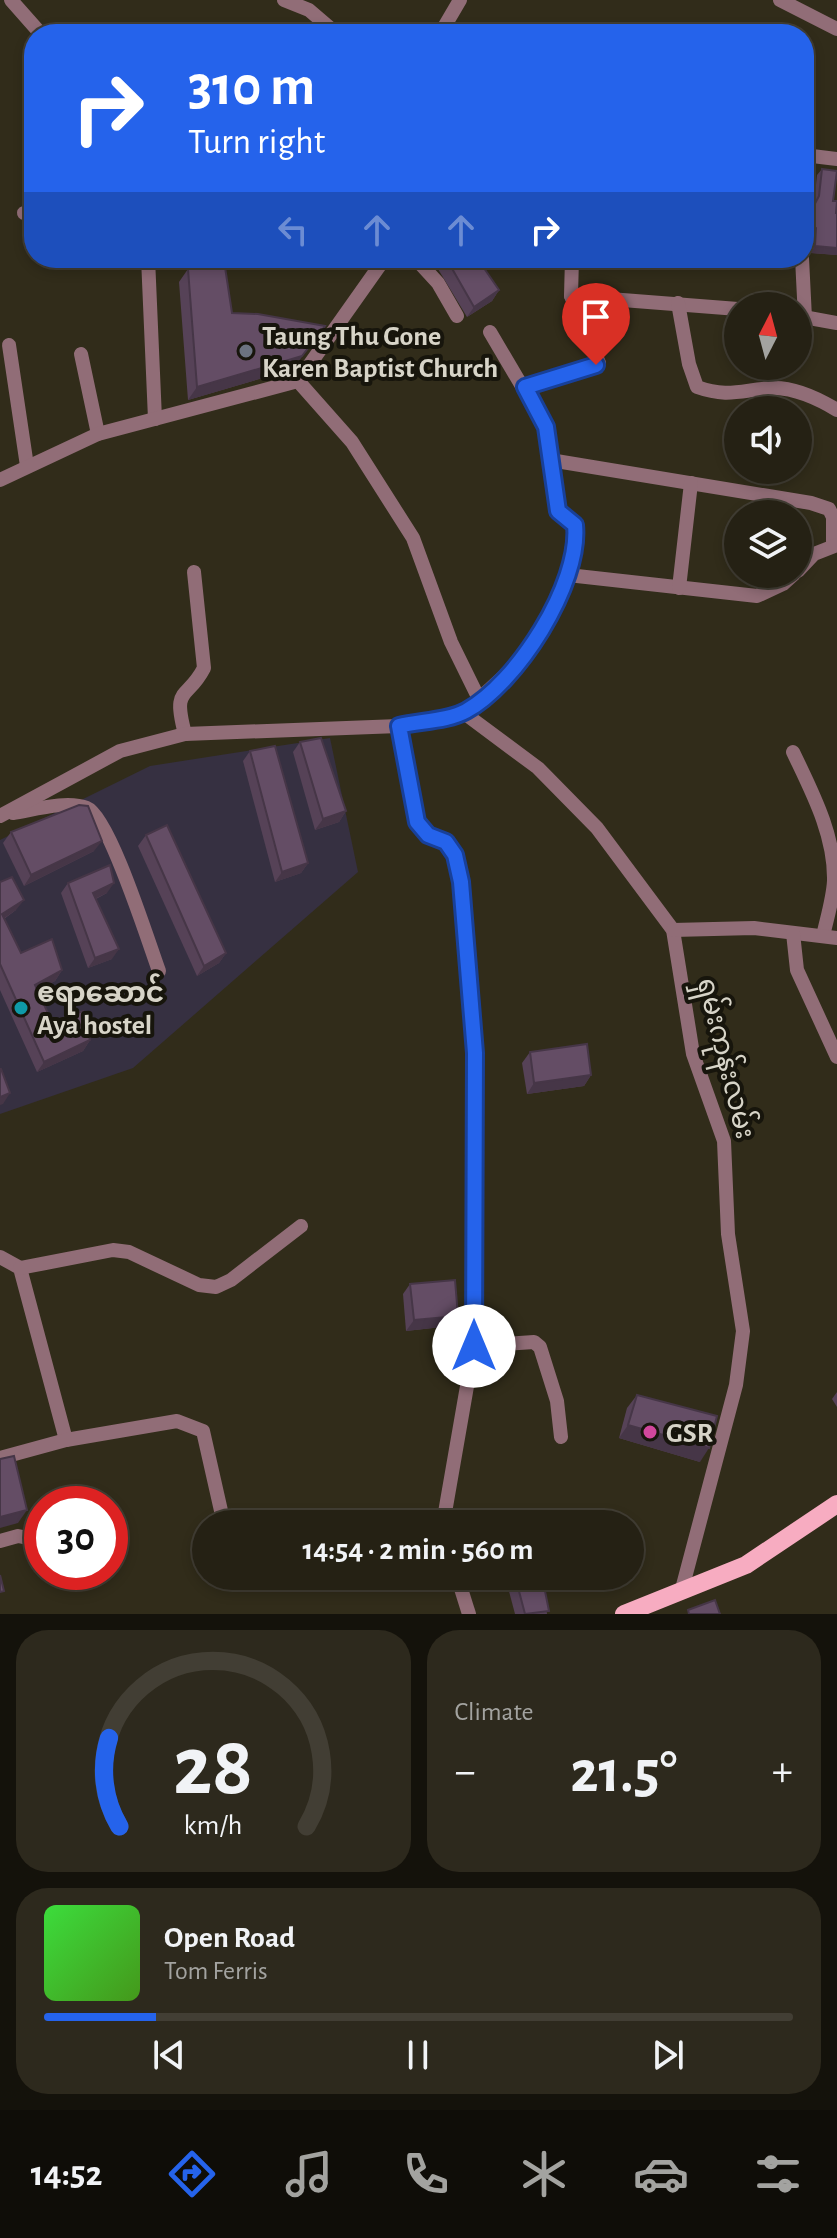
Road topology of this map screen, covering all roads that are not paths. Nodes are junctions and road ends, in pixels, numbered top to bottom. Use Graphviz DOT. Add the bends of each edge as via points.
graph roads {
  1 [pos="11,0"];
  2 [pos="284,0"];
  3 [pos="460,0"];
  4 [pos="780,0"];
  5 [pos="32,24"];
  6 [pos="325,24"];
  7 [pos="446,24"];
  8 [pos="837,29"];
  9 [pos="814,156"];
  10 [pos="837,159"];
  11 [pos="148,268"];
  12 [pos="378,268"];
  13 [pos="424,268"];
  14 [pos="572,268"];
  15 [pos="802,268"];
  16 [pos="802,292"];
  17 [pos="571,296"];
  18 [pos="678,303"];
  19 [pos="724,308"];
  20 [pos="457,316"];
  21 [pos="812,319"];
  22 [pos="837,323"];
  23 [pos="490,332"];
  24 [pos="9,345"];
  25 [pos="81,354"];
  26 [pos="298,381"];
  27 [pos="525,387"];
  28 [pos="837,410"];
  29 [pos="155,419"];
  30 [pos="98,434"];
  31 [pos="550,460"];
  32 [pos="27,466"];
  33 [pos="0,480"];
  34 [pos="691,483"];
  35 [pos="835,545"];
  36 [pos="812,556"];
  37 [pos="194,572"];
  38 [pos="568,575"];
  39 [pos="679,588"];
  40 [pos="774,588"];
  41 [pos="480,701"];
  42 [pos="464,713"];
  43 [pos="399,726"];
  44 [pos="185,734"];
  45 [pos="793,752"];
  46 [pos="2,815"];
  47 [pos="673,930"];
  48 [pos="793,933"];
  49 [pos="830,937"];
  50 [pos="159,971"];
  51 [pos="837,1057"];
  52 [pos="301,1226"];
  53 [pos="0,1257"];
  54 [pos="20,1268"];
  55 [pos="474,1346"];
  56 [pos="561,1437"];
  57 [pos="66,1440"];
  58 [pos="0,1458"];
  59 [pos="837,1504"];
  60 [pos="221,1510"];
  61 [pos="445,1510"];
  62 [pos="24,1537"];
  63 [pos="0,1541"];
  64 [pos="682,1589"];
  65 [pos="461,1590"];
  66 [pos="469,1614"];
  67 [pos="624,1614"];
  1 -- 5 [label="street"];
  2 -- 6 [label="street"];
  3 -- 7 [label="street"];
  4 -- 8 [label="street"];
  9 -- 10 [label="street"];
  11 -- 29 [label="street"];
  12 -- 26 [label="street"];
  13 -- 20 [label="street"];
  14 -- 17 [label="street"];
  15 -- 16 [label="street"];
  17 -- 18 [label="street"];
  17 -- 27 [label="street" via="599,363"];
  18 -- 19 [label="street"];
  18 -- 28 [label="street" via="697,387 735,395 789,389"];
  21 -- 22 [label="street"];
  23 -- 27 [label="street"];
  24 -- 32 [label="street"];
  25 -- 30 [label="street"];
  26 -- 29 [label="street"];
  26 -- 41 [label="street" via="352,442 413,538 451,642"];
  27 -- 31 [label="street" via="546,427"];
  29 -- 30 [label="street"];
  30 -- 32 [label="street"];
  31 -- 34 [label="street"];
  31 -- 38 [label="street" via="558,511 575,525"];
  32 -- 33 [label="street"];
  34 -- 35 [label="street" via="829,509"];
  34 -- 39 [label="street"];
  35 -- 36 [label="street"];
  37 -- 44 [label="street" via="204,668 184,691 179,709"];
  38 -- 39 [label="street"];
  38 -- 41 [label="street" via="529,653"];
  39 -- 40 [label="street" via="757,596"];
  41 -- 42 [label="street"];
  42 -- 43 [label="street"];
  42 -- 47 [label="street, ရှမ်းကုန်းလမ်း" via="538,768 597,828"];
  43 -- 44 [label="street"];
  43 -- 55 [label="street" via="417,822 428,835 446,842 461,882 475,1053"];
  44 -- 46 [label="street" via="120,751"];
  45 -- 49 [label="street" via="816,800 830,853"];
  46 -- 50 [label="street" via="72,806 96,813"];
  47 -- 48 [label="street" via="754,928"];
  47 -- 64 [label="street, ရှမ်းကုန်းလမ်း" via="693,1054 724,1141 728,1234 743,1331 736,1385"];
  48 -- 49 [label="street"];
  48 -- 51 [label="street" via="797,970"];
  52 -- 54 [label="street" via="216,1287 113,1250"];
  53 -- 54 [label="street"];
  54 -- 57 [label="street"];
  55 -- 56 [label="street" via="534,1342 540,1347 557,1401"];
  55 -- 61 [label="street"];
  57 -- 58 [label="street"];
  57 -- 60 [label="street" via="177,1421 191,1424 203,1431"];
  59 -- 64 [label="main road" via="746,1565"];
  62 -- 63 [label="street"];
  64 -- 67 [label="main road"];
  65 -- 66 [label="street"];
}
